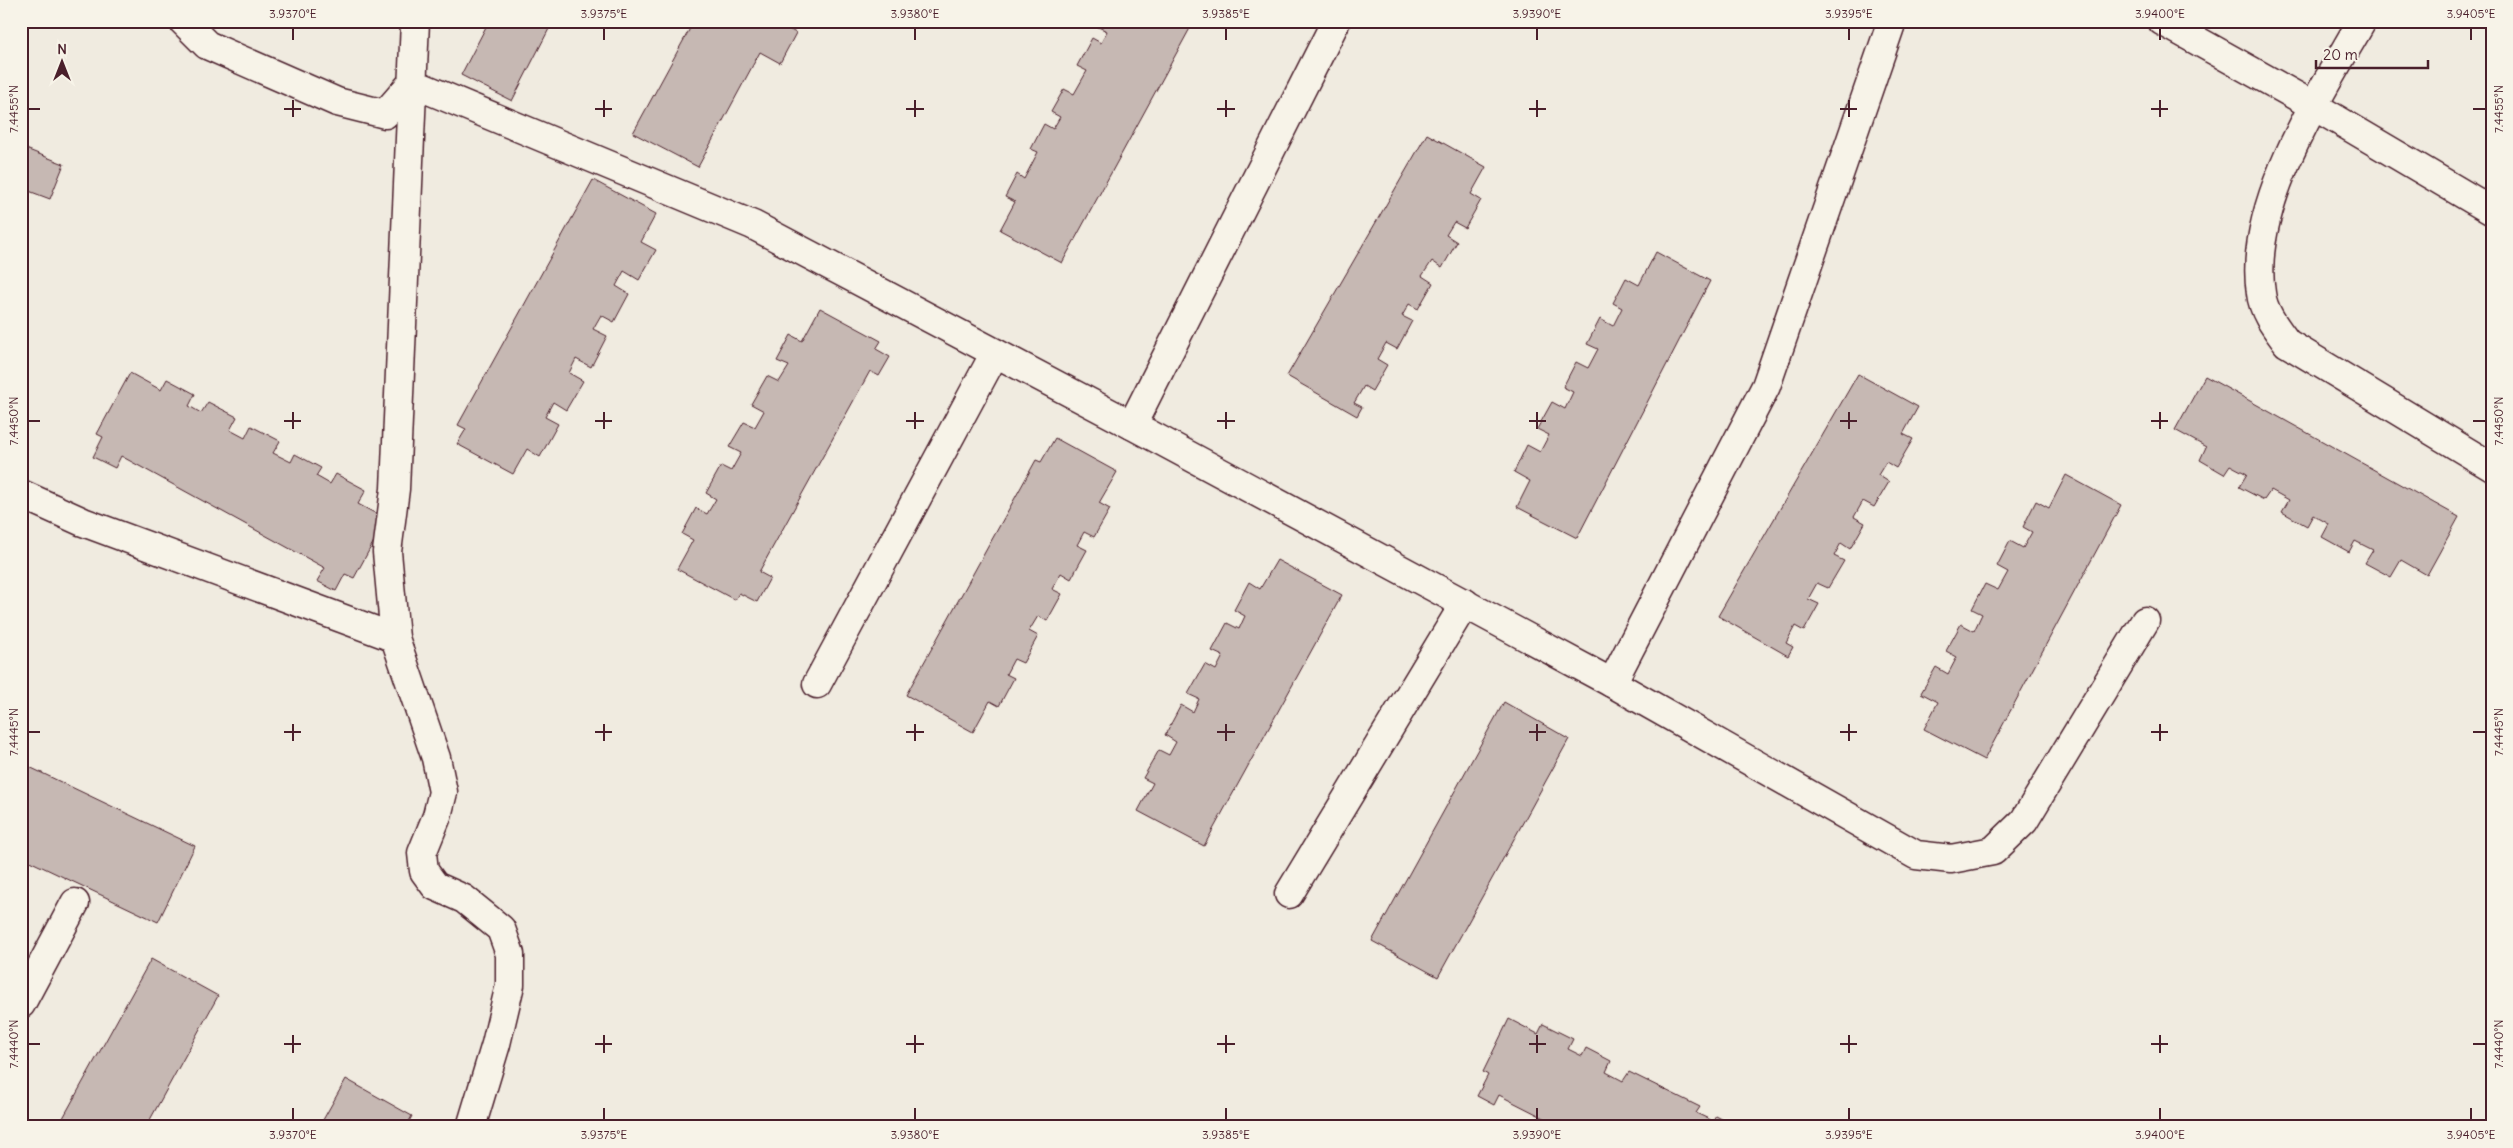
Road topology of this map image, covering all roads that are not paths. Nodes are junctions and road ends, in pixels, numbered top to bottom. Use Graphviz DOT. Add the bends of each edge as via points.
graph roads {
  1 [pos="183,21"];
  2 [pos="415,21"];
  3 [pos="1336,21"];
  4 [pos="1892,21"];
  5 [pos="2162,21"];
  6 [pos="2362,21"];
  7 [pos="412,82"];
  8 [pos="2314,106"];
  9 [pos="2492,211"];
  10 [pos="995,353"];
  11 [pos="1132,425"];
  12 [pos="2492,468"];
  13 [pos="21,494"];
  14 [pos="1464,603"];
  15 [pos="2145,621"];
  16 [pos="395,638"];
  17 [pos="1612,683"];
  18 [pos="817,684"];
  19 [pos="1289,894"];
  20 [pos="75,902"];
  21 [pos="21,1004"];
  22 [pos="470,1127"];
  1 -- 7 [label="street" via="207,44 337,102 385,114"];
  2 -- 7 [label="street"];
  3 -- 11 [label="street"];
  4 -- 17 [label="street" via="1766,386"];
  5 -- 8 [label="street"];
  6 -- 8 [label="street"];
  7 -- 10 [label="street" via="753,225"];
  7 -- 16 [label="street" via="395,489 387,552"];
  8 -- 9 [label="street"];
  8 -- 12 [label="street" via="2276,186 2260,250 2260,293 2269,319 2287,343"];
  10 -- 11 [label="street"];
  10 -- 18 [label="street"];
  11 -- 14 [label="street"];
  13 -- 16 [label="street" via="83,522"];
  14 -- 17 [label="street"];
  14 -- 19 [label="street"];
  15 -- 17 [label="street" via="2024,822 1993,851 1951,859 1916,855"];
  16 -- 22 [label="street" via="436,758 442,792 437,816 422,853 424,871 435,886 464,899 501,929 510,954 510,986"];
  20 -- 21 [label="street"];
}
